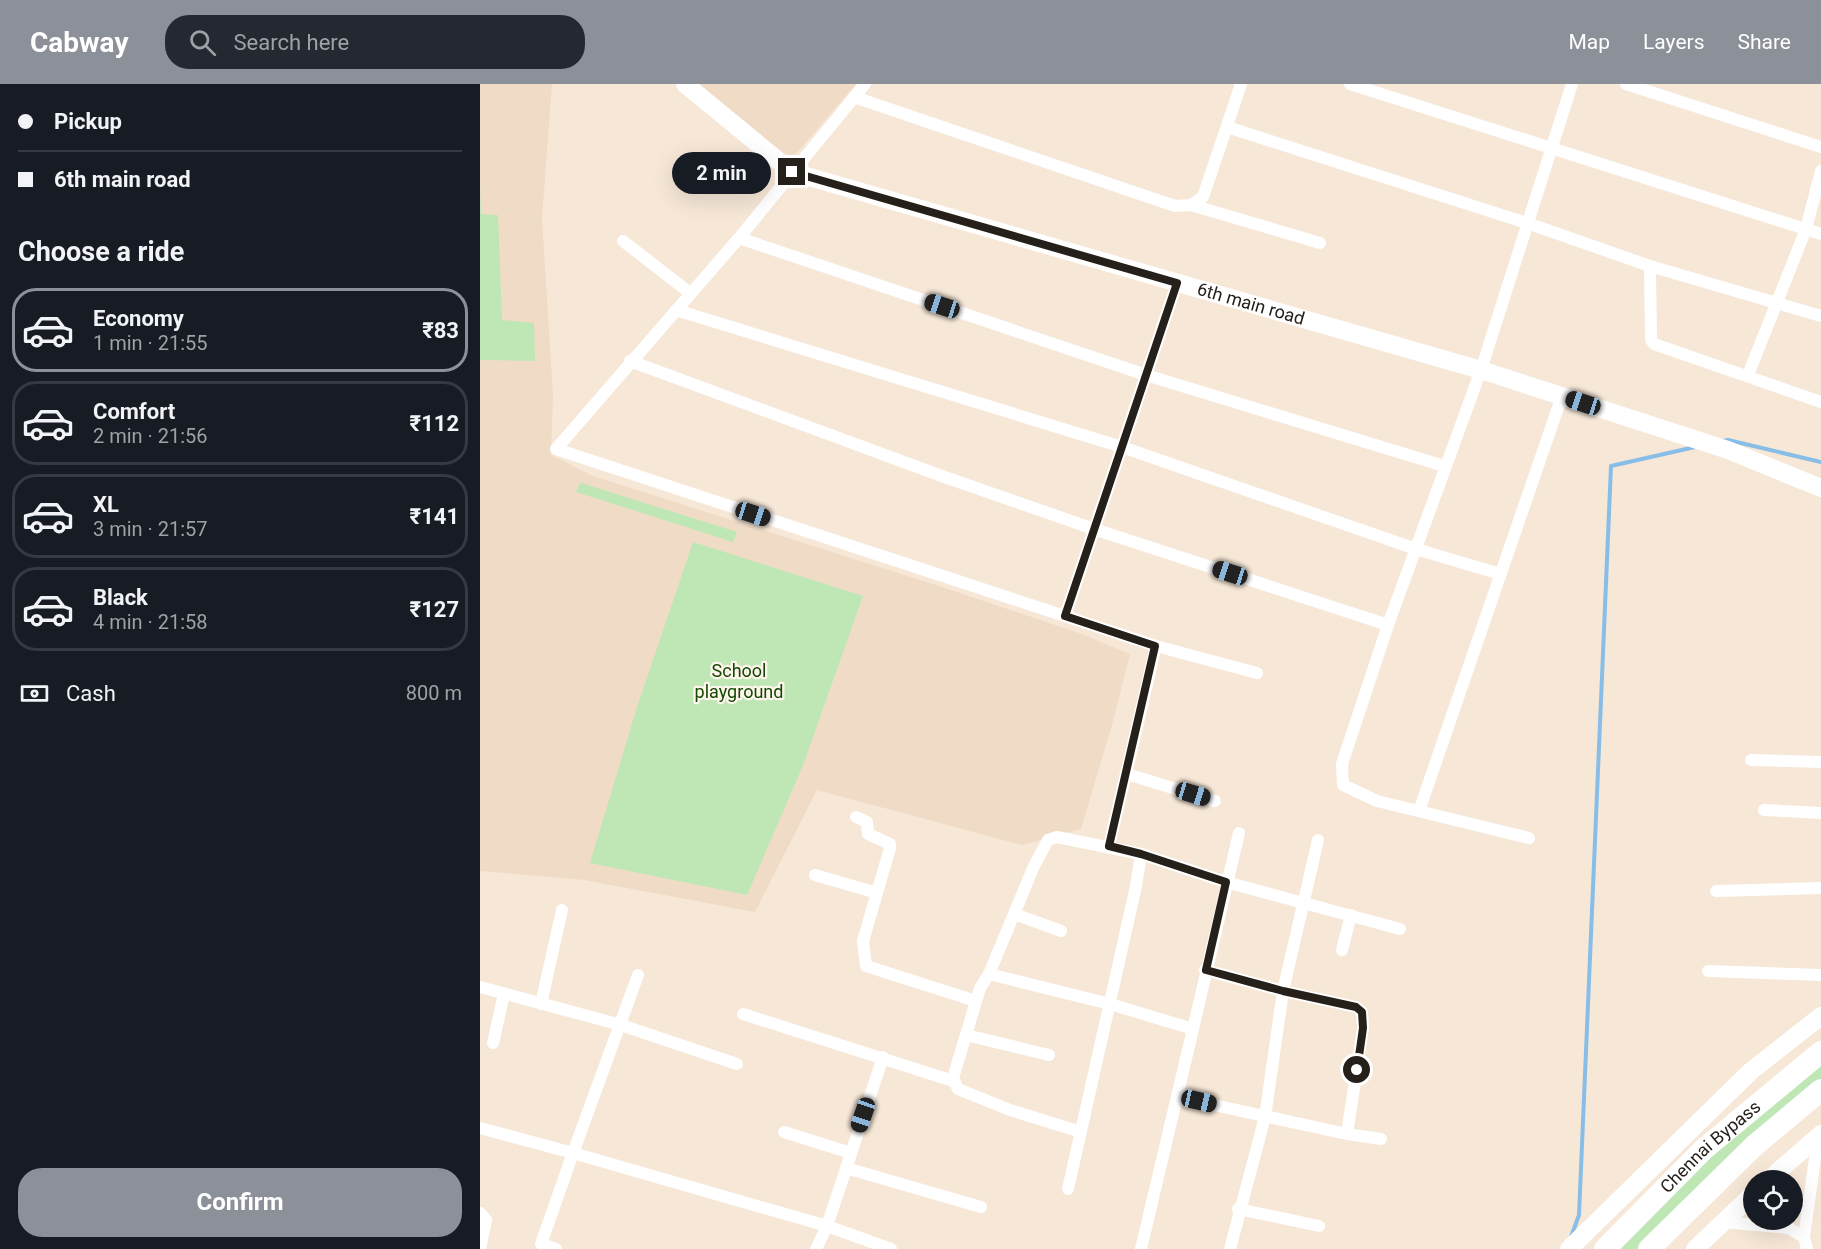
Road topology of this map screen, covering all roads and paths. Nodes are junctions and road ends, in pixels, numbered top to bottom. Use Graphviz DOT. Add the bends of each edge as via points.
graph roads {
  1 [pos="685,84"];
  2 [pos="865,84"];
  3 [pos="1241,84"];
  4 [pos="1350,84"];
  5 [pos="1572,84"];
  6 [pos="1626,84"];
  7 [pos="854,98"];
  8 [pos="1227,127"];
  9 [pos="1821,147"];
  10 [pos="1550,149"];
  11 [pos="1821,171"];
  12 [pos="792,172"];
  13 [pos="1191,205"];
  14 [pos="1527,223"];
  15 [pos="1806,229"];
  16 [pos="1821,234"];
  17 [pos="739,238"];
  18 [pos="623,241"];
  19 [pos="1320,243"];
  20 [pos="1650,266"];
  21 [pos="1177,283"];
  22 [pos="690,293"];
  23 [pos="1776,301"];
  24 [pos="676,310"];
  25 [pos="1821,316"];
  26 [pos="630,361"];
  27 [pos="1481,370"];
  28 [pos="1146,375"];
  29 [pos="1748,375"];
  30 [pos="1562,396"];
  31 [pos="1821,402"];
  32 [pos="1122,447"];
  33 [pos="1444,466"];
  34 [pos="1821,488"];
  35 [pos="1094,529"];
  36 [pos="1416,549"];
  37 [pos="1500,574"];
  38 [pos="1065,616"];
  39 [pos="1388,625"];
  40 [pos="1155,646"];
  41 [pos="1257,673"];
  42 [pos="1751,760"];
  43 [pos="1821,762"];
  44 [pos="1127,774"];
  45 [pos="1215,801"];
  46 [pos="1764,810"];
  47 [pos="1419,811"];
  48 [pos="1821,813"];
  49 [pos="856,817"];
  50 [pos="1239,833"];
  51 [pos="1529,838"];
  52 [pos="1318,840"];
  53 [pos="1109,846"];
  54 [pos="1141,854"];
  55 [pos="815,875"];
  56 [pos="1226,882"];
  57 [pos="1821,888"];
  58 [pos="1716,891"];
  59 [pos="877,893"];
  60 [pos="1305,902"];
  61 [pos="562,910"];
  62 [pos="1014,914"];
  63 [pos="1351,915"];
  64 [pos="1400,929"];
  65 [pos="1061,931"];
  66 [pos="1342,950"];
  67 [pos="1206,970"];
  68 [pos="1708,971"];
  69 [pos="989,974"];
  70 [pos="638,975"];
  71 [pos="1821,975"];
  72 [pos="480,987"];
  73 [pos="1283,991"];
  74 [pos="504,994"];
  75 [pos="976,1001"];
  76 [pos="542,1004"];
  77 [pos="1110,1004"];
  78 [pos="743,1014"];
  79 [pos="1821,1016"];
  80 [pos="621,1025"];
  81 [pos="1192,1029"];
  82 [pos="966,1035"];
  83 [pos="493,1043"];
  84 [pos="1821,1052"];
  85 [pos="1050,1055"];
  86 [pos="883,1057"];
  87 [pos="737,1064"];
  88 [pos="953,1081"];
  89 [pos="1821,1090"];
  90 [pos="1177,1096"];
  91 [pos="1264,1117"];
  92 [pos="480,1128"];
  93 [pos="784,1132"];
  94 [pos="1081,1132"];
  95 [pos="1347,1134"];
  96 [pos="1819,1136"];
  97 [pos="1381,1139"];
  98 [pos="573,1153"];
  99 [pos="851,1153"];
  100 [pos="846,1168"];
  101 [pos="1780,1170"];
  102 [pos="1068,1189"];
  103 [pos="1743,1203"];
  104 [pos="981,1207"];
  105 [pos="1238,1209"];
  106 [pos="480,1213"];
  107 [pos="1723,1222"];
  108 [pos="826,1226"];
  109 [pos="1319,1226"];
  110 [pos="1806,1243"];
  111 [pos="1570,1247"];
  112 [pos="480,1249"];
  113 [pos="556,1249"];
  114 [pos="816,1249"];
  115 [pos="891,1249"];
  116 [pos="1141,1249"];
  117 [pos="1230,1249"];
  118 [pos="1605,1249"];
  119 [pos="1649,1249"];
  120 [pos="1695,1249"];
  1 -- 12 [label="street"];
  2 -- 7 [label="street"];
  3 -- 8 [label="street"];
  4 -- 10 [label="street"];
  5 -- 10 [label="street"];
  6 -- 9 [label="street"];
  7 -- 12 [label="street"];
  7 -- 13 [label="street" via="1175,207"];
  8 -- 13 [label="street" via="1203,197"];
  8 -- 14 [label="street"];
  10 -- 14 [label="street"];
  10 -- 15 [label="street"];
  11 -- 15 [label="street"];
  12 -- 17 [label="street"];
  12 -- 21 [label="street, 6th main road"];
  13 -- 19 [label="street"];
  14 -- 20 [label="street"];
  14 -- 27 [label="street"];
  15 -- 16 [label="street"];
  15 -- 23 [label="street"];
  17 -- 22 [label="street"];
  17 -- 28 [label="street"];
  18 -- 22 [label="street"];
  20 -- 23 [label="street"];
  20 -- 29 [label="street" via="1654,344"];
  21 -- 27 [label="street, 6th main road"];
  21 -- 28 [label="street"];
  22 -- 24 [label="street"];
  23 -- 25 [label="street"];
  23 -- 29 [label="street"];
  24 -- 26 [label="street"];
  24 -- 32 [label="street"];
  26 -- 35 [label="street"];
  26 -- 38 [label="street" via="556,449"];
  27 -- 30 [label="street, 6th main road"];
  27 -- 33 [label="street"];
  28 -- 32 [label="street"];
  28 -- 33 [label="street"];
  29 -- 31 [label="street"];
  30 -- 34 [label="street, 6th main road" via="1728,450"];
  30 -- 37 [label="street"];
  32 -- 35 [label="street"];
  32 -- 36 [label="street"];
  33 -- 36 [label="street"];
  35 -- 38 [label="street"];
  35 -- 39 [label="street"];
  36 -- 37 [label="street"];
  36 -- 39 [label="street"];
  37 -- 47 [label="street"];
  38 -- 40 [label="street"];
  39 -- 47 [label="street" via="1342,764 1343,785 1377,801"];
  40 -- 41 [label="street"];
  40 -- 44 [label="street"];
  42 -- 43 [label="street"];
  44 -- 45 [label="street"];
  44 -- 53 [label="street"];
  46 -- 48 [label="street"];
  47 -- 51 [label="street"];
  49 -- 59 [label="street" via="867,822 868,834 890,844"];
  50 -- 56 [label="street"];
  52 -- 60 [label="street"];
  53 -- 54 [label="street"];
  53 -- 62 [label="street" via="1057,837 1048,840"];
  54 -- 56 [label="street"];
  54 -- 77 [label="street"];
  55 -- 59 [label="street"];
  56 -- 60 [label="street"];
  56 -- 67 [label="street"];
  57 -- 58 [label="street"];
  59 -- 75 [label="street" via="863,941 866,966"];
  60 -- 63 [label="street"];
  60 -- 73 [label="street"];
  61 -- 76 [label="street"];
  62 -- 65 [label="street"];
  62 -- 69 [label="street"];
  63 -- 64 [label="street"];
  63 -- 66 [label="street"];
  67 -- 73 [label="street"];
  67 -- 81 [label="street"];
  68 -- 71 [label="street"];
  69 -- 75 [label="street"];
  69 -- 77 [label="street"];
  70 -- 80 [label="street"];
  72 -- 74 [label="street"];
  73 -- 91 [label="street"];
  73 -- 95 [label="street" via="1348,1005 1362,1012"];
  74 -- 76 [label="street"];
  74 -- 83 [label="street"];
  75 -- 82 [label="street"];
  76 -- 80 [label="street"];
  77 -- 81 [label="street"];
  77 -- 94 [label="street"];
  78 -- 86 [label="street"];
  79 -- 111 [label="street" via="1750,1071"];
  80 -- 87 [label="street"];
  80 -- 98 [label="street"];
  81 -- 90 [label="street"];
  82 -- 85 [label="street"];
  82 -- 88 [label="street"];
  84 -- 118 [label="highway, Chennai Bypass" via="1704,1149"];
  86 -- 88 [label="street"];
  86 -- 99 [label="street"];
  88 -- 94 [label="street" via="958,1089 1010,1110"];
  89 -- 119 [label="highway, Chennai Bypass" via="1754,1146"];
  90 -- 91 [label="street"];
  90 -- 116 [label="street"];
  91 -- 95 [label="street"];
  91 -- 105 [label="street"];
  92 -- 98 [label="street"];
  93 -- 99 [label="street"];
  94 -- 102 [label="street"];
  95 -- 97 [label="street"];
  96 -- 101 [label="street"];
  96 -- 110 [label="street"];
  98 -- 108 [label="street"];
  98 -- 113 [label="street" via="541,1244"];
  99 -- 100 [label="street"];
  100 -- 104 [label="street"];
  100 -- 108 [label="street"];
  103 -- 107 [label="street"];
  105 -- 109 [label="street"];
  105 -- 117 [label="street"];
  106 -- 112 [label="street" via="486,1220"];
  107 -- 110 [label="street" via="1788,1228"];
  107 -- 120 [label="street"];
  108 -- 114 [label="street"];
  108 -- 115 [label="street"];
}
